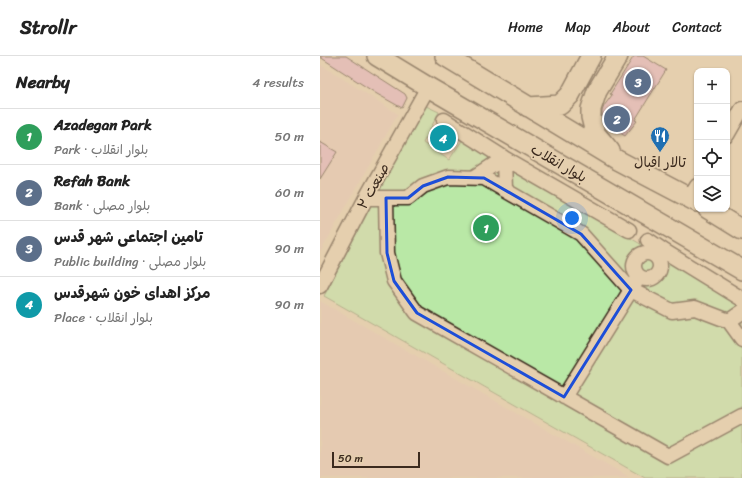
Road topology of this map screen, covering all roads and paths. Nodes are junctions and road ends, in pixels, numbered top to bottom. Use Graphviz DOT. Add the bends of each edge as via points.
graph roads {
  1 [pos="377,56"];
  2 [pos="445,56"];
  3 [pos="591,56"];
  4 [pos="618,56"];
  5 [pos="428,87"];
  6 [pos="528,107"];
  7 [pos="742,109"];
  8 [pos="444,120"];
  9 [pos="730,130"];
  10 [pos="504,158"];
  11 [pos="618,160"];
  12 [pos="476,177"];
  13 [pos="505,190"];
  14 [pos="694,195"];
  15 [pos="366,198"];
  16 [pos="386,198"];
  17 [pos="713,212"];
  18 [pos="629,230"];
  19 [pos="742,230"];
  20 [pos="648,240"];
  21 [pos="661,255"];
  22 [pos="742,270"];
  23 [pos="639,277"];
  24 [pos="320,286"];
  25 [pos="631,290"];
  26 [pos="742,299"];
  27 [pos="742,312"];
  28 [pos="729,321"];
  29 [pos="742,338"];
  30 [pos="564,397"];
  31 [pos="742,416"];
  1 -- 5 [label="main road, بلوار انقلاب"];
  2 -- 6 [label="main road"];
  3 -- 6 [label="main road" via="570,95 560,106"];
  4 -- 11 [label="main road" via="597,91 591,117 595,133"];
  5 -- 15 [label="street, صنعت ۲"];
  5 -- 22 [label="main road, بلوار انقلاب"];
  6 -- 11 [label="main road"];
  7 -- 9 [label="street"];
  8 -- 10 [label="street"];
  10 -- 12 [label="street"];
  10 -- 13 [label="street"];
  10 -- 18 [label="street"];
  11 -- 14 [label="main road"];
  12 -- 13 [label="street" via="484,178"];
  12 -- 16 [label="street" via="448,177 423,186 408,198"];
  13 -- 25 [label="street" via="581,234"];
  15 -- 16 [label="street"];
  15 -- 24 [label="street, صنعت ۲"];
  16 -- 30 [label="street" via="387,253 394,281 417,313"];
  17 -- 19 [label="main road"];
  20 -- 21 [label="street"];
  21 -- 23 [label="street" via="658,274 647,279"];
  21 -- 23 [label="street" via="645,253 637,257 634,270"];
  21 -- 26 [label="street"];
  23 -- 25 [label="street"];
  25 -- 28 [label="street" via="672,311 695,308"];
  25 -- 30 [label="street"];
  27 -- 28 [label="street"];
  28 -- 29 [label="street"];
  30 -- 31 [label="street" via="668,456"];
}
